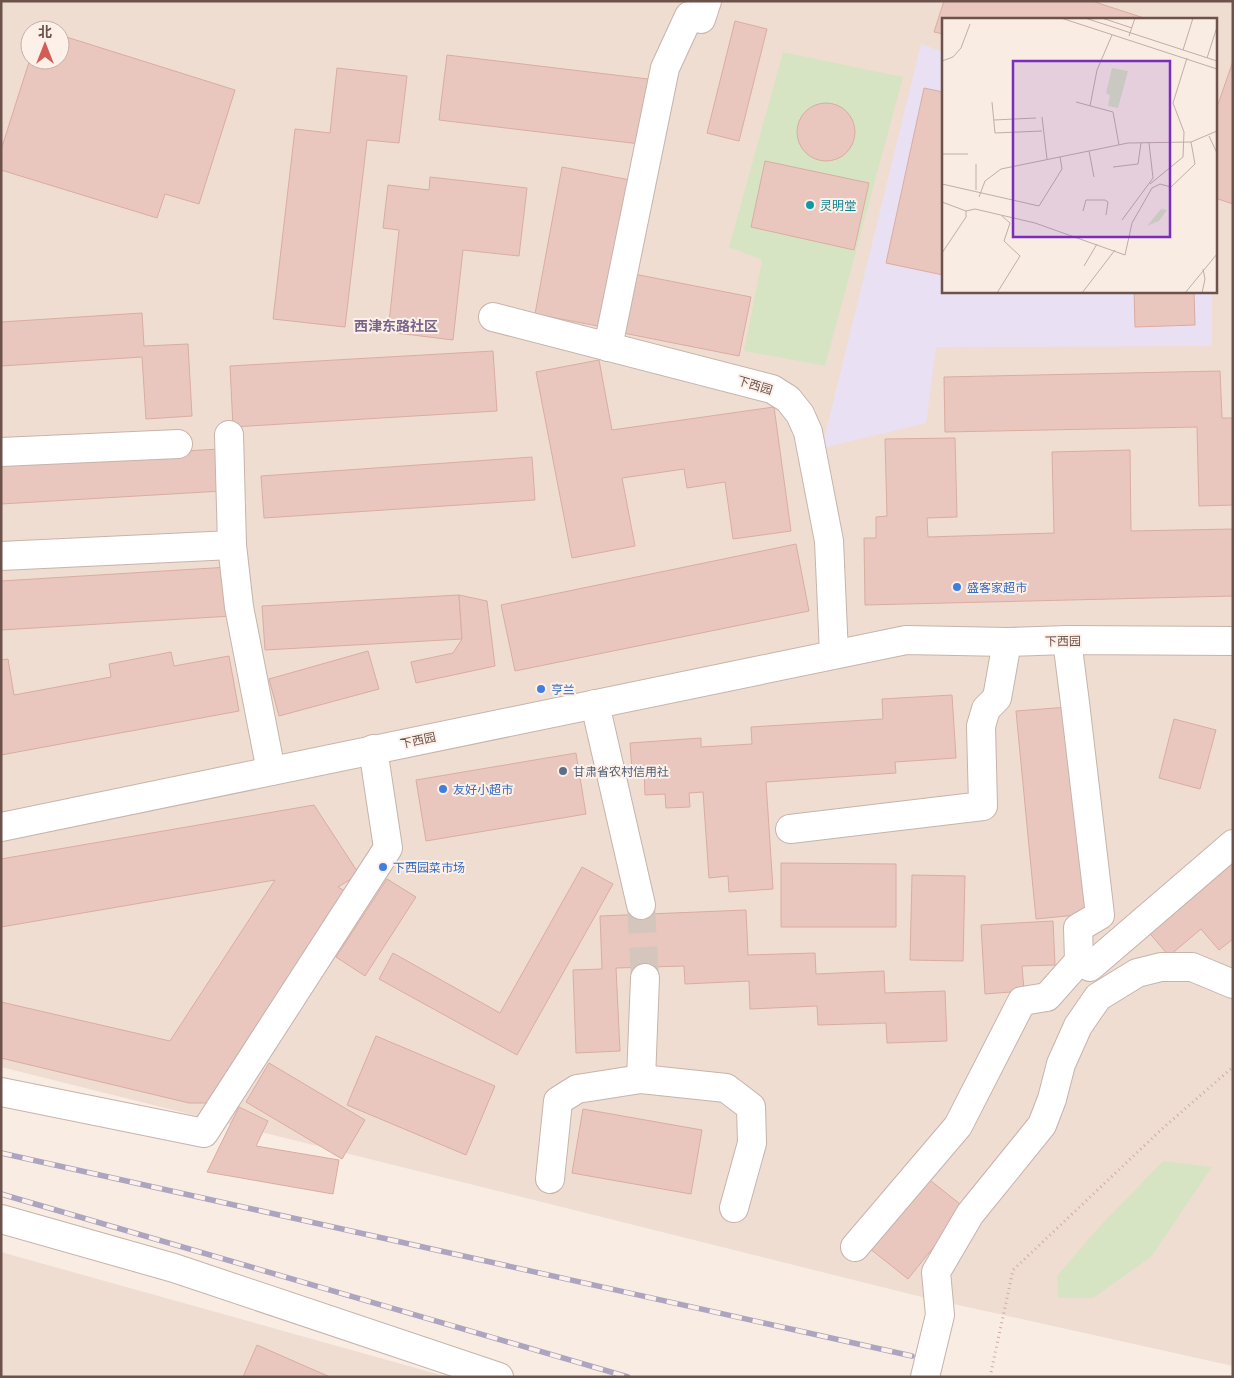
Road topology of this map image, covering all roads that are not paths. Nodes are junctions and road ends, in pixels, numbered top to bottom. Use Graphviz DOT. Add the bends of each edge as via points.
graph roads {
  1 [pos="706,1"];
  2 [pos="493,317"];
  3 [pos="608,346"];
  4 [pos="229,435"];
  5 [pos="178,444"];
  6 [pos="1,452"];
  7 [pos="232,545"];
  8 [pos="1,556"];
  9 [pos="1067,640"];
  10 [pos="1233,641"];
  11 [pos="1007,642"];
  12 [pos="834,654"];
  13 [pos="595,704"];
  14 [pos="373,749"];
  15 [pos="271,771"];
  16 [pos="1,827"];
  17 [pos="790,829"];
  18 [pos="1233,844"];
  19 [pos="641,905"];
  20 [pos="1079,961"];
  21 [pos="644,978"];
  22 [pos="1233,984"];
  23 [pos="641,1079"];
  24 [pos="1,1092"];
  25 [pos="550,1179"];
  26 [pos="734,1208"];
  27 [pos="1,1219"];
  28 [pos="855,1247"];
  29 [pos="499,1377"];
  30 [pos="925,1377"];
  1 -- 3 [label="street" via="701,18 689,16 665,68"];
  2 -- 3 [label="street, 下西园"];
  3 -- 12 [label="street, 下西园" via="772,389 788,399 800,414 808,432 829,542"];
  4 -- 7 [label="street"];
  5 -- 6 [label="street"];
  7 -- 8 [label="street"];
  7 -- 15 [label="street" via="240,607"];
  9 -- 10 [label="street, 下西园"];
  9 -- 11 [label="street, 下西园"];
  9 -- 20 [label="street" via="1100,915 1078,928"];
  11 -- 12 [label="street, 下西园" via="906,640"];
  11 -- 17 [label="street" via="997,698 986,709 981,726 983,806"];
  12 -- 13 [label="street, 下西园"];
  13 -- 14 [label="street, 下西园"];
  13 -- 19 [label="street"];
  14 -- 15 [label="street, 下西园"];
  14 -- 24 [label="street" via="388,848 204,1133"];
  15 -- 16 [label="street, 下西园"];
  18 -- 20 [label="street" via="1090,967"];
  20 -- 28 [label="street" via="1047,997 1022,1000 958,1126"];
  21 -- 23 [label="street"];
  22 -- 30 [label="street" via="1192,967 1161,967 1137,973 1098,997 1078,1026 1061,1064 1042,1125 970,1214 936,1272 940,1314"];
  23 -- 25 [label="street" via="577,1089 558,1101"];
  23 -- 26 [label="street" via="726,1088 751,1107 752,1143"];
  27 -- 29 [label="street" via="174,1268"];
}
